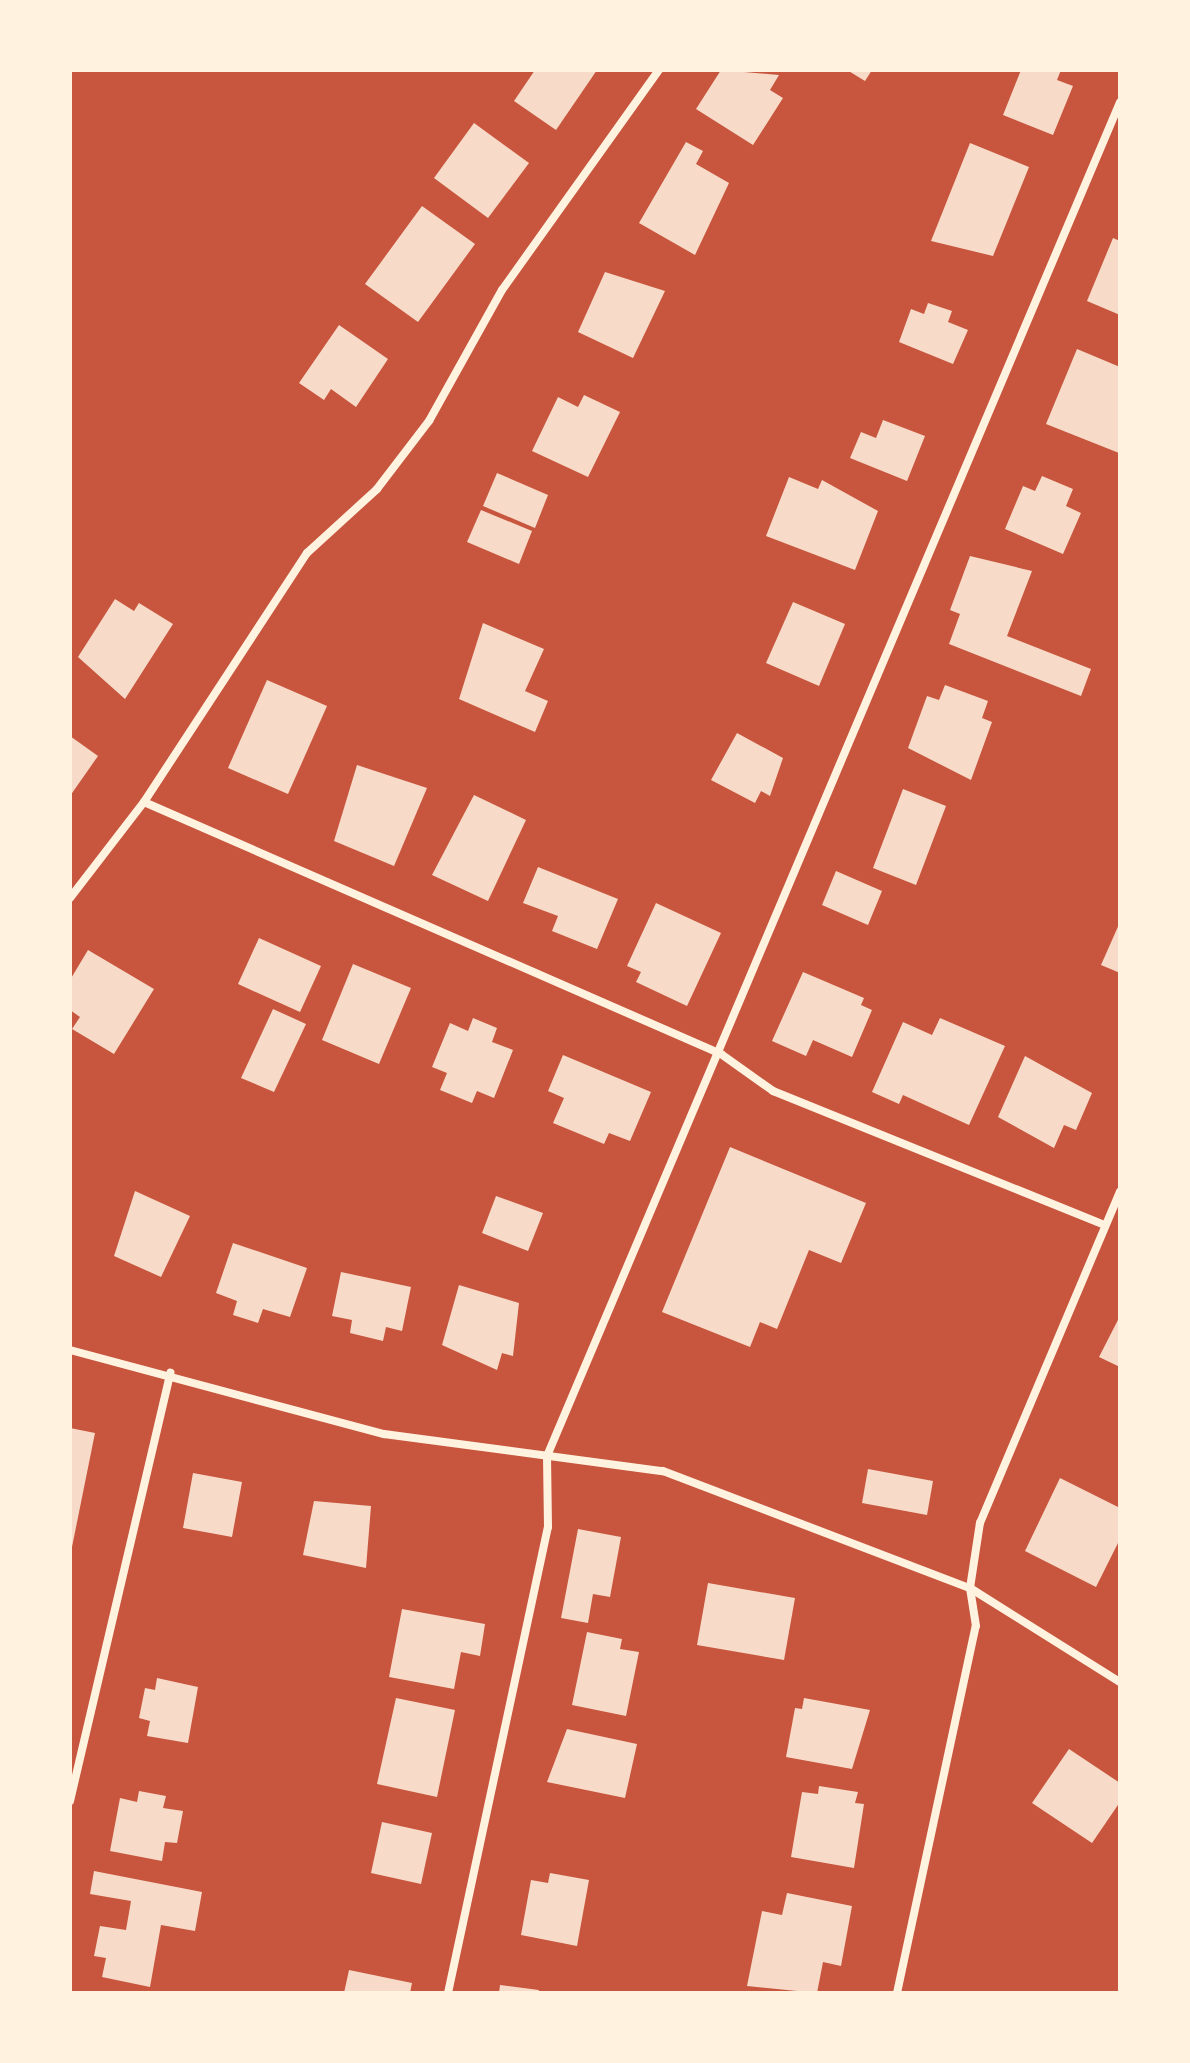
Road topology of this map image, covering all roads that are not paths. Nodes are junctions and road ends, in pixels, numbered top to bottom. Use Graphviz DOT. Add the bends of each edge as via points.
graph roads {
  1 [pos="659,70"];
  2 [pos="1120,102"];
  3 [pos="144,802"];
  4 [pos="70,898"];
  5 [pos="721,1054"];
  6 [pos="1120,1191"];
  7 [pos="1105,1225"];
  8 [pos="70,1350"];
  9 [pos="170,1373"];
  10 [pos="547,1456"];
  11 [pos="970,1588"];
  12 [pos="1120,1682"];
  13 [pos="70,1801"];
  14 [pos="448,1993"];
  15 [pos="897,1993"];
  1 -- 3 [label="street" via="502,290 429,421 377,489 307,553"];
  2 -- 5 [label="street"];
  3 -- 4 [label="street"];
  3 -- 5 [label="street"];
  5 -- 7 [label="street" via="773,1091"];
  5 -- 10 [label="street"];
  6 -- 7 [label="street"];
  7 -- 11 [label="street" via="980,1523"];
  8 -- 9 [label="street"];
  9 -- 10 [label="street" via="384,1434"];
  9 -- 13 [label="street"];
  10 -- 11 [label="street" via="663,1471"];
  10 -- 14 [label="street" via="548,1527"];
  11 -- 12 [label="street"];
  11 -- 15 [label="street" via="976,1626"];
}
